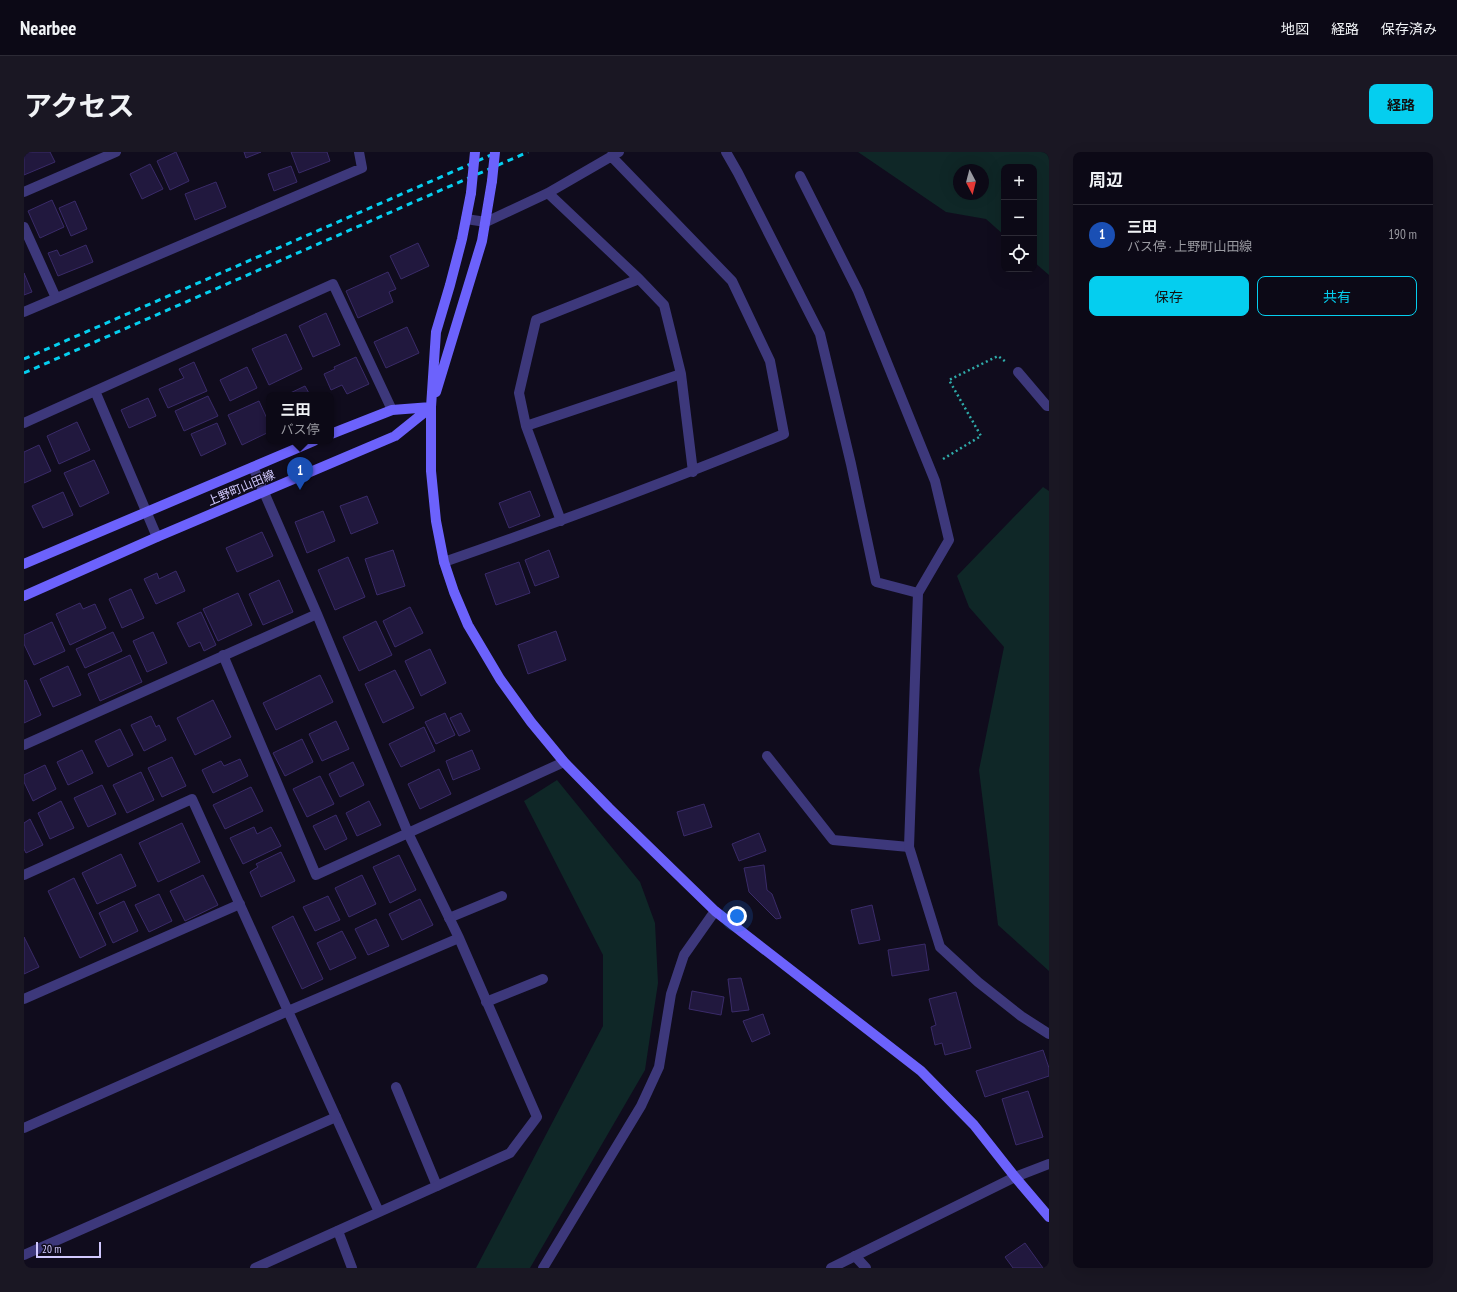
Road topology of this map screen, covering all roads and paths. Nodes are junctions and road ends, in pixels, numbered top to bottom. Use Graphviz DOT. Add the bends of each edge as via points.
graph roads {
  1 [pos="116,152"];
  2 [pos="359,152"];
  3 [pos="475,152"];
  4 [pos="495,152"];
  5 [pos="726,152"];
  6 [pos="615,154"];
  7 [pos="800,176"];
  8 [pos="24,192"];
  9 [pos="548,193"];
  10 [pos="466,219"];
  11 [pos="486,222"];
  12 [pos="24,227"];
  13 [pos="639,279"];
  14 [pos="56,298"];
  15 [pos="24,312"];
  16 [pos="1018,372"];
  17 [pos="682,374"];
  18 [pos="95,391"];
  19 [pos="1049,406"];
  20 [pos="431,407"];
  21 [pos="392,410"];
  22 [pos="24,423"];
  23 [pos="526,426"];
  24 [pos="334,433"];
  25 [pos="307,444"];
  26 [pos="253,467"];
  27 [pos="929,467"];
  28 [pos="693,472"];
  29 [pos="264,492"];
  30 [pos="147,512"];
  31 [pos="561,521"];
  32 [pos="157,537"];
  33 [pos="444,562"];
  34 [pos="24,564"];
  35 [pos="918,593"];
  36 [pos="24,596"];
  37 [pos="317,614"];
  38 [pos="223,655"];
  39 [pos="24,745"];
  40 [pos="767,756"];
  41 [pos="564,762"];
  42 [pos="408,832"];
  43 [pos="908,847"];
  44 [pos="24,875"];
  45 [pos="502,896"];
  46 [pos="240,904"];
  47 [pos="715,911"];
  48 [pos="449,918"];
  49 [pos="459,938"];
  50 [pos="543,978"];
  51 [pos="24,999"];
  52 [pos="486,1002"];
  53 [pos="288,1011"];
  54 [pos="1049,1034"];
  55 [pos="396,1087"];
  56 [pos="336,1117"];
  57 [pos="24,1128"];
  58 [pos="1049,1164"];
  59 [pos="1015,1177"];
  60 [pos="437,1186"];
  61 [pos="379,1212"];
  62 [pos="1049,1217"];
  63 [pos="338,1231"];
  64 [pos="24,1255"];
  65 [pos="855,1256"];
  66 [pos="255,1268"];
  67 [pos="352,1268"];
  68 [pos="543,1268"];
  69 [pos="831,1268"];
  70 [pos="866,1268"];
  1 -- 8 [label="street"];
  2 -- 14 [label="street" via="362,168"];
  3 -- 10 [label="street, bridge"];
  4 -- 11 [label="street, bridge"];
  5 -- 35 [label="street" via="820,334 876,582"];
  6 -- 9 [label="street"];
  6 -- 28 [label="street" via="732,281 770,361 784,434"];
  7 -- 27 [label="street" via="858,291"];
  9 -- 11 [label="street"];
  9 -- 13 [label="street"];
  10 -- 11 [label="street"];
  10 -- 20 [label="street" via="436,332"];
  11 -- 20 [label="street" via="470,284"];
  12 -- 14 [label="street"];
  13 -- 17 [label="street" via="664,305"];
  13 -- 23 [label="street" via="536,320 519,393"];
  14 -- 15 [label="street"];
  16 -- 19 [label="street"];
  16 -- 27 [label="path" via="998,356 949,380 981,436"];
  17 -- 23 [label="street"];
  17 -- 28 [label="street"];
  18 -- 21 [label="street" via="333,284"];
  18 -- 22 [label="street"];
  18 -- 30 [label="street"];
  20 -- 21 [label="street"];
  20 -- 29 [label="street, 上野町山田線" via="395,436"];
  20 -- 33 [label="street" via="431,471"];
  21 -- 24 [label="street"];
  23 -- 31 [label="street"];
  25 -- 26 [label="street, 上野町山田線"];
  26 -- 29 [label="street"];
  26 -- 30 [label="street, 上野町山田線"];
  27 -- 35 [label="street" via="935,481 949,540"];
  28 -- 31 [label="street"];
  29 -- 32 [label="street, 上野町山田線"];
  29 -- 37 [label="street"];
  30 -- 32 [label="street"];
  30 -- 34 [label="street, 上野町山田線"];
  31 -- 33 [label="street"];
  32 -- 36 [label="street, 上野町山田線"];
  33 -- 41 [label="street" via="468,625 500,679"];
  35 -- 43 [label="street"];
  37 -- 38 [label="street"];
  37 -- 42 [label="street"];
  38 -- 39 [label="street"];
  38 -- 42 [label="street" via="316,875"];
  40 -- 43 [label="street" via="833,840"];
  41 -- 42 [label="street"];
  41 -- 47 [label="street"];
  42 -- 48 [label="street"];
  43 -- 54 [label="street" via="940,947 978,982"];
  44 -- 46 [label="street" via="192,799"];
  45 -- 48 [label="street"];
  46 -- 51 [label="street"];
  46 -- 53 [label="street"];
  47 -- 59 [label="street" via="921,1071 974,1125"];
  47 -- 68 [label="street" via="684,955 670,994 659,1067 641,1106"];
  48 -- 49 [label="street"];
  49 -- 52 [label="street"];
  49 -- 53 [label="street"];
  50 -- 52 [label="street"];
  52 -- 60 [label="street" via="537,1117 510,1153"];
  53 -- 56 [label="street"];
  53 -- 57 [label="street"];
  55 -- 60 [label="street"];
  56 -- 61 [label="street"];
  56 -- 64 [label="street"];
  58 -- 59 [label="street"];
  59 -- 62 [label="street"];
  59 -- 65 [label="street"];
  60 -- 61 [label="street"];
  61 -- 63 [label="street"];
  63 -- 66 [label="street"];
  63 -- 67 [label="street"];
  65 -- 69 [label="street"];
  65 -- 70 [label="street"];
}
